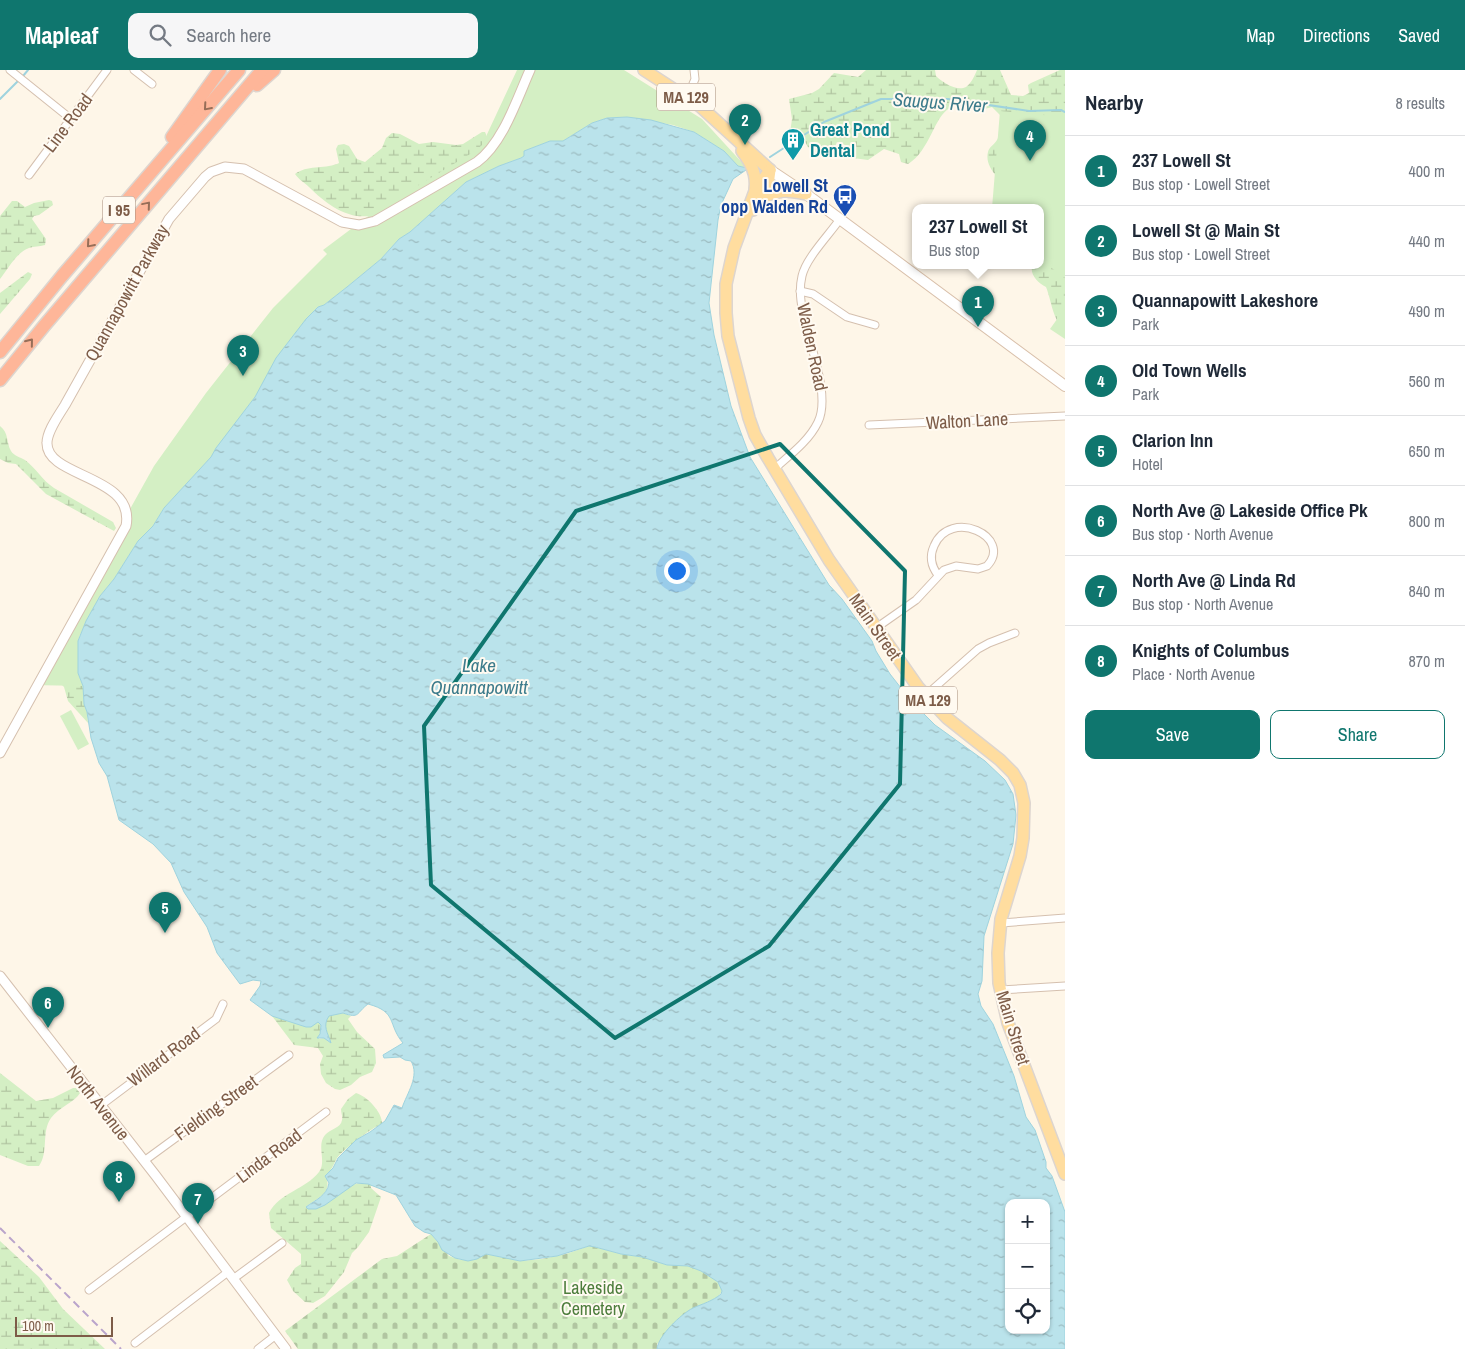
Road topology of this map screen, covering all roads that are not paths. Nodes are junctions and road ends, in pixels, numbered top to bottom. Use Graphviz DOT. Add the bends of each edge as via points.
graph roads {
  1 [pos="10,70"];
  2 [pos="107,70"];
  3 [pos="134,70"];
  4 [pos="220,70"];
  5 [pos="239,70"];
  6 [pos="262,70"];
  7 [pos="274,70"];
  8 [pos="530,70"];
  9 [pos="644,70"];
  10 [pos="694,70"];
  11 [pos="152,84"];
  12 [pos="688,98"];
  13 [pos="71,120"];
  14 [pos="219,120"];
  15 [pos="724,128"];
  16 [pos="770,170"];
  17 [pos="29,176"];
  18 [pos="755,191"];
  19 [pos="806,194"];
  20 [pos="758,203"];
  21 [pos="120,210"];
  22 [pos="840,220"];
  23 [pos="742,228"];
  24 [pos="800,291"];
  25 [pos="875,325"];
  26 [pos="0,352"];
  27 [pos="0,380"];
  28 [pos="1065,386"];
  29 [pos="1065,416"];
  30 [pos="869,425"];
  31 [pos="774,469"];
  32 [pos="938,575"];
  33 [pos="876,628"];
  34 [pos="1015,633"];
  35 [pos="925,696"];
  36 [pos="0,754"];
  37 [pos="1065,918"];
  38 [pos="1001,923"];
  39 [pos="0,976"];
  40 [pos="1065,986"];
  41 [pos="1000,990"];
  42 [pos="223,1004"];
  43 [pos="288,1056"];
  44 [pos="100,1106"];
  45 [pos="326,1112"];
  46 [pos="1061,1150"];
  47 [pos="144,1161"];
  48 [pos="1065,1174"];
  49 [pos="187,1217"];
  50 [pos="282,1243"];
  51 [pos="231,1275"];
  52 [pos="89,1290"];
  53 [pos="276,1335"];
  54 [pos="136,1343"];
  55 [pos="258,1349"];
  56 [pos="286,1349"];
  1 -- 13 [label="street"];
  2 -- 13 [label="street, Line Road"];
  3 -- 11 [label="street"];
  4 -- 21 [label="highway"];
  5 -- 21 [label="highway, I 95, one-way"];
  6 -- 14 [label="highway, I 95"];
  7 -- 14 [label="highway"];
  8 -- 36 [label="street, Quannapowitt Parkway" via="488,154 376,221 359,225 342,222 244,169 229,167 214,170 205,177 169,219 65,405 47,444 60,463 117,495 126,509 126,526"];
  9 -- 12 [label="main road, MA 129"];
  10 -- 12 [label="street" via="695,79"];
  12 -- 15 [label="main road, MA 129"];
  13 -- 17 [label="street, Line Road"];
  27 -- 14 [label="highway, I 95, one-way"];
  15 -- 16 [label="main road, MA 129"];
  15 -- 18 [label="main road, MA 129" via="751,163"];
  16 -- 18 [label="main road, Main Street"];
  16 -- 19 [label="main road"];
  16 -- 20 [label="main road, Main Street / MA 129" via="768,185"];
  18 -- 23 [label="main road, Main Street / MA 129"];
  19 -- 20 [label="main road" via="778,192"];
  19 -- 22 [label="main road"];
  20 -- 23 [label="main road, Main Street / MA 129"];
  21 -- 26 [label="highway, I 95, one-way"];
  22 -- 24 [label="street, Walden Road" via="807,264"];
  22 -- 28 [label="main road"];
  23 -- 31 [label="main road, Main Street / MA 129" via="728,275 727,328 749,418"];
  24 -- 25 [label="street" via="813,294 847,317"];
  24 -- 31 [label="street, Walden Road" via="823,393 823,406 810,434"];
  29 -- 30 [label="street, Walton Lane"];
  31 -- 33 [label="main road, Main Street / MA 129" via="829,560"];
  32 -- 32 [label="street" via="932,564 932,550 948,530 972,528 984,534 991,543 993,555 987,566 978,569 953,567"];
  32 -- 33 [label="street" via="916,600"];
  33 -- 35 [label="main road, Main Street / MA 129"];
  34 -- 35 [label="street" via="978,649"];
  35 -- 38 [label="main road, Main Street / MA 129" via="1000,760 1013,773 1021,788 1025,808 1022,846"];
  37 -- 38 [label="street"];
  38 -- 41 [label="main road, Main Street / MA 129" via="998,953"];
  39 -- 44 [label="street, North Avenue"];
  40 -- 41 [label="street"];
  41 -- 46 [label="main road, Main Street / MA 129" via="1008,1023"];
  42 -- 44 [label="street, Willard Road" via="216,1019"];
  43 -- 47 [label="street, Fielding Street"];
  44 -- 47 [label="street, North Avenue"];
  45 -- 49 [label="street, Linda Road"];
  46 -- 48 [label="main road, Main Street / MA 129"];
  47 -- 49 [label="street, North Avenue"];
  49 -- 51 [label="street, North Avenue"];
  49 -- 52 [label="street, Linda Road"];
  50 -- 51 [label="street"];
  51 -- 53 [label="street, North Avenue"];
  51 -- 54 [label="street"];
  53 -- 55 [label="street"];
  53 -- 56 [label="street, North Avenue"];
}
